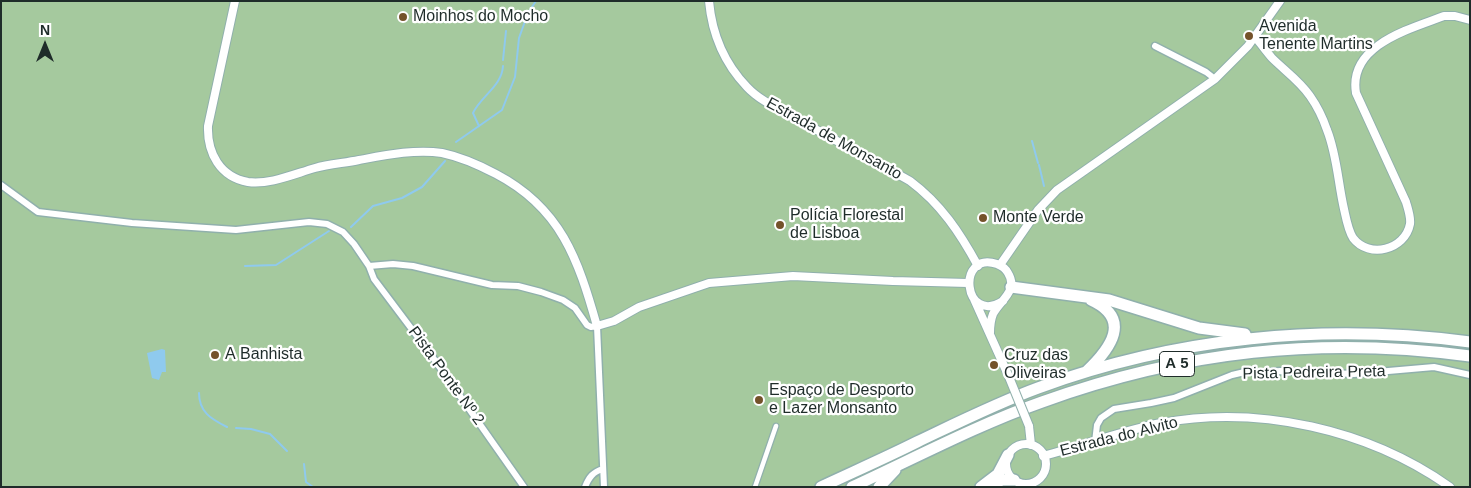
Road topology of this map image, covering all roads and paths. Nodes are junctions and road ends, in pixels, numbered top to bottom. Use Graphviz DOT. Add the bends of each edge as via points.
graph roads {
  1 [pos="236,1"];
  2 [pos="710,1"];
  3 [pos="1280,1"];
  4 [pos="1470,20"];
  5 [pos="1255,37"];
  6 [pos="1155,46"];
  7 [pos="1216,79"];
  8 [pos="1,185"];
  9 [pos="1000,265"];
  10 [pos="369,266"];
  11 [pos="978,266"];
  12 [pos="968,283"];
  13 [pos="1011,287"];
  14 [pos="971,294"];
  15 [pos="1084,298"];
  16 [pos="1004,301"];
  17 [pos="597,326"];
  18 [pos="990,332"];
  19 [pos="1276,336"];
  20 [pos="1470,342"];
  21 [pos="1470,356"];
  22 [pos="1085,372"];
  23 [pos="1470,375"];
  24 [pos="776,426"];
  25 [pos="1095,442"];
  26 [pos="1030,445"];
  27 [pos="1008,455"];
  28 [pos="1043,456"];
  29 [pos="902,464"];
  30 [pos="603,469"];
  31 [pos="1022,484"];
  32 [pos="524,487"];
  33 [pos="585,487"];
  34 [pos="604,487"];
  35 [pos="755,487"];
  36 [pos="821,487"];
  37 [pos="852,487"];
  38 [pos="879,487"];
  39 [pos="981,487"];
  40 [pos="987,487"];
  41 [pos="1450,487"];
  1 -- 17 [label="street" via="208,126 209,146 227,173 244,181 260,182 322,166 406,153 442,154 482,166 525,191 554,223 582,276"];
  2 -- 11 [label="street, Estrada de Monsanto" via="717,42 730,67 748,88 925,192 957,230"];
  3 -- 5 [label="street"];
  4 -- 5 [label="street" via="1444,16 1380,44 1369,51 1356,73 1356,93 1408,209 1410,222 1402,240 1392,248 1377,250 1365,247 1351,234 1330,137 1310,96"];
  5 -- 7 [label="street"];
  6 -- 7 [label="street"];
  7 -- 9 [label="street" via="1057,190 1038,210"];
  8 -- 10 [label="street, Pista Ponte Nº 2" via="38,212 236,230 310,222 327,224 343,232"];
  9 -- 11 [label="street"];
  9 -- 13 [label="street" via="1009,274"];
  10 -- 17 [label="street" via="413,266 492,285 518,286 542,292 563,300 575,308 588,325"];
  10 -- 32 [label="street, Pista Ponte Nº 2" via="374,279"];
  11 -- 12 [label="street"];
  12 -- 14 [label="street"];
  12 -- 17 [label="street" via="793,276 708,283 639,307"];
  13 -- 15 [label="highway"];
  13 -- 16 [label="street"];
  14 -- 16 [label="street" via="983,304 994,305"];
  14 -- 18 [label="street"];
  15 -- 19 [label="highway" via="1126,304 1200,328"];
  15 -- 22 [label="highway" via="1106,310 1114,330 1105,353"];
  16 -- 18 [label="street" via="993,314"];
  17 -- 30 [label="street"];
  18 -- 26 [label="street, bridge" via="1029,426"];
  19 -- 20 [label="highway, A 5" via="1387,334"];
  19 -- 22 [label="highway, A 5" via="1202,345"];
  21 -- 29 [label="highway, A 5" via="1401,348 1332,347 1279,349 1206,358 1105,381 1040,402"];
  22 -- 36 [label="highway, A 5" via="1037,388 967,418"];
  23 -- 25 [label="street, Pista Pedreira Preta" via="1434,367 1354,374 1249,372 1218,380 1174,398 1114,409 1101,418"];
  24 -- 35 [label="street"];
  25 -- 28 [label="street, Estrada do Alvito"];
  25 -- 41 [label="street, Estrada do Alvito" via="1178,420 1268,419 1327,431 1373,446 1413,464"];
  26 -- 27 [label="street" via="1016,447"];
  26 -- 28 [label="street" via="1040,450"];
  27 -- 31 [label="street" via="1006,467 1009,474"];
  27 -- 39 [label="highway" via="998,474"];
  28 -- 31 [label="street" via="1042,475 1033,482"];
  29 -- 37 [label="highway, A 5"];
  29 -- 38 [label="highway"];
  30 -- 33 [label="street" via="590,476"];
  30 -- 34 [label="street"];
  31 -- 40 [label="highway" via="1002,480"];
}
